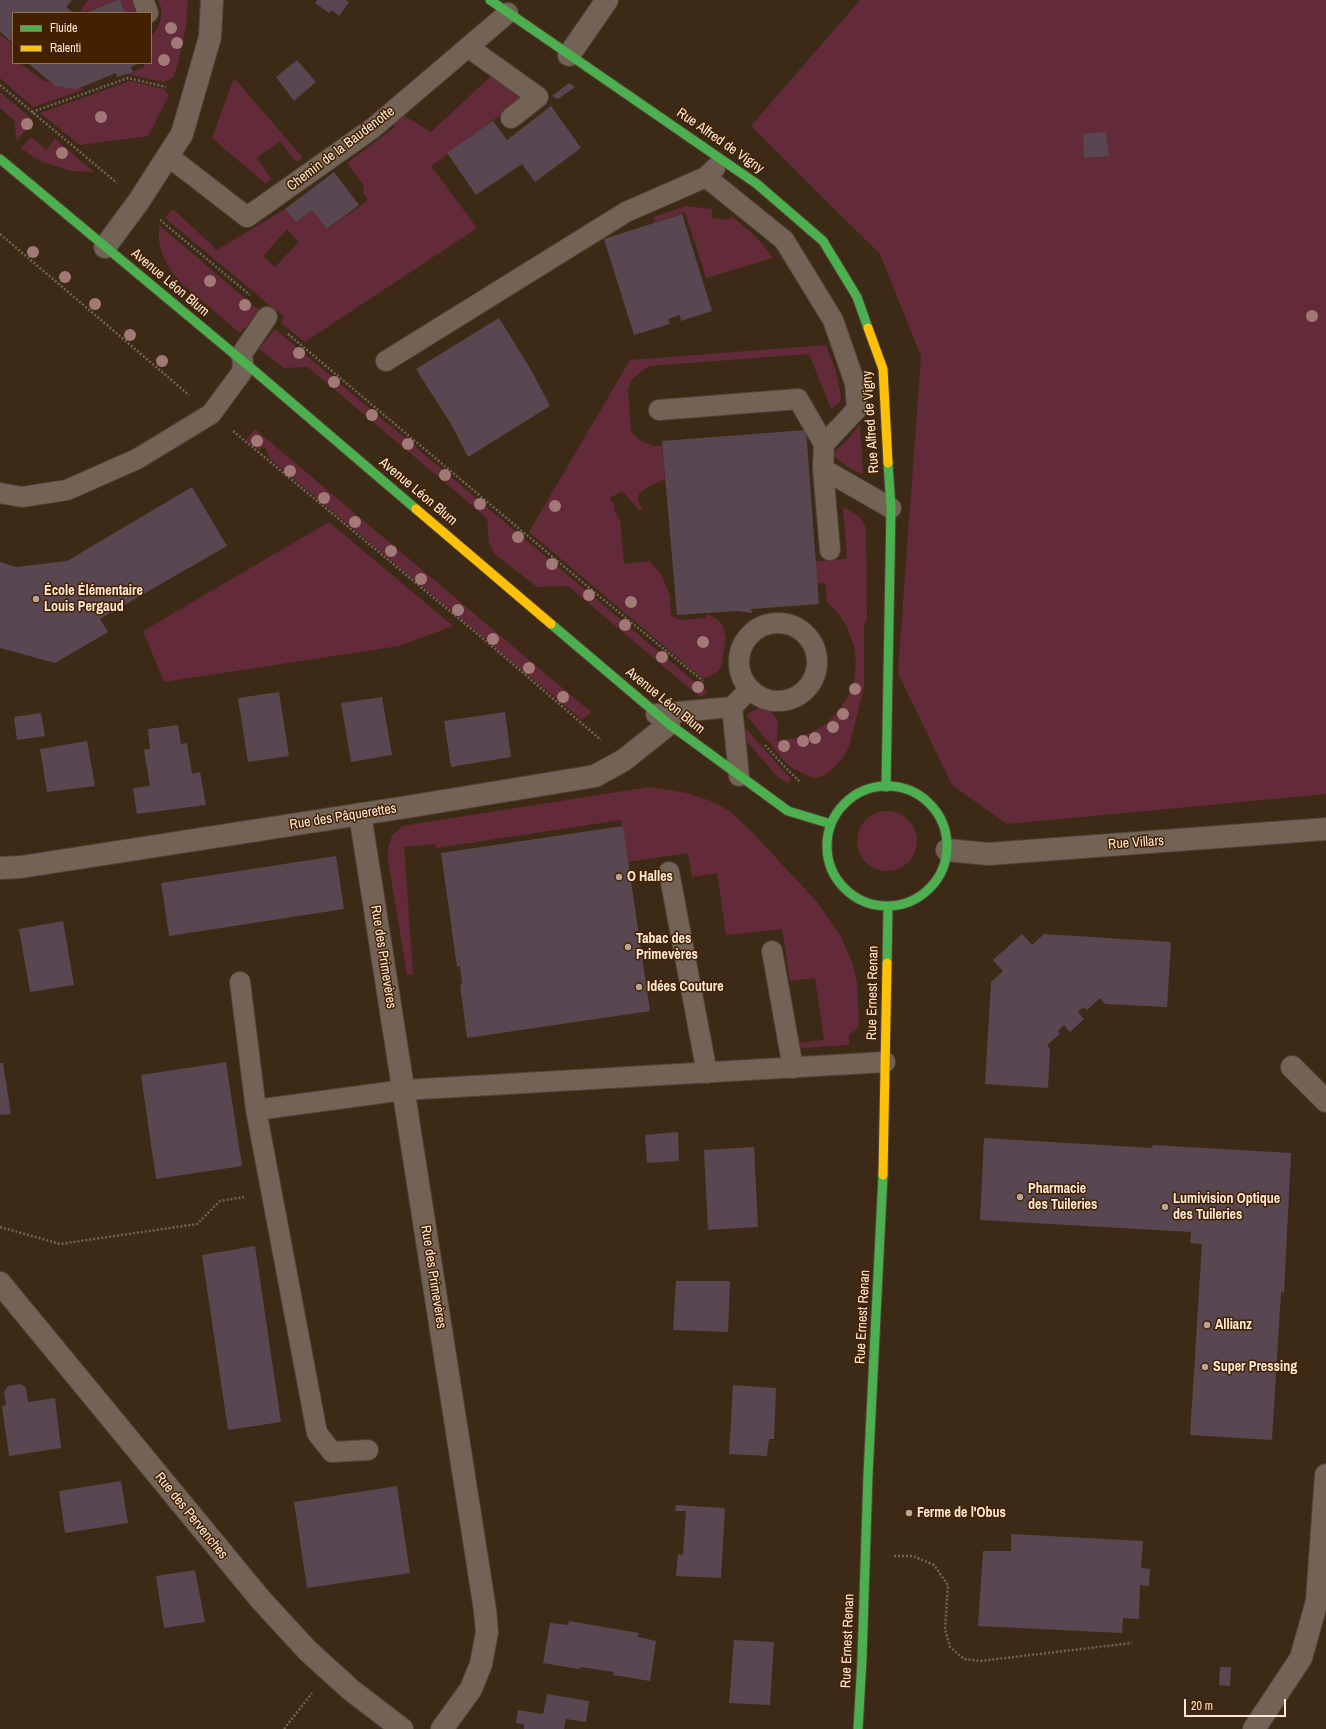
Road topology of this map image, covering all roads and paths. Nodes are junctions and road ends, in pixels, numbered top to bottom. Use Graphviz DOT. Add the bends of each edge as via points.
graph roads {
  1 [pos="143,0"];
  2 [pos="212,0"];
  3 [pos="490,0"];
  4 [pos="607,0"];
  5 [pos="148,12"];
  6 [pos="508,13"];
  7 [pos="468,47"];
  8 [pos="569,55"];
  9 [pos="0,85"];
  10 [pos="194,93"];
  11 [pos="32,112"];
  12 [pos="511,118"];
  13 [pos="168,156"];
  14 [pos="0,159"];
  15 [pos="724,160"];
  16 [pos="706,178"];
  17 [pos="139,201"];
  18 [pos="0,234"];
  19 [pos="105,247"];
  20 [pos="267,317"];
  21 [pos="386,361"];
  22 [pos="243,362"];
  23 [pos="659,410"];
  24 [pos="211,414"];
  25 [pos="824,444"];
  26 [pos="823,469"];
  27 [pos="0,493"];
  28 [pos="891,508"];
  29 [pos="830,550"];
  30 [pos="750,689"];
  31 [pos="732,707"];
  32 [pos="662,719"];
  33 [pos="762,741"];
  34 [pos="624,760"];
  35 [pos="739,776"];
  36 [pos="886,786"];
  37 [pos="788,811"];
  38 [pos="360,814"];
  39 [pos="830,824"];
  40 [pos="1326,829"];
  41 [pos="947,850"];
  42 [pos="0,868"];
  43 [pos="669,872"];
  44 [pos="888,906"];
  45 [pos="772,951"];
  46 [pos="240,982"];
  47 [pos="885,1062"];
  48 [pos="1292,1067"];
  49 [pos="793,1068"];
  50 [pos="708,1073"];
  51 [pos="404,1090"];
  52 [pos="1326,1101"];
  53 [pos="256,1110"];
  54 [pos="272,1191"];
  55 [pos="0,1226"];
  56 [pos="0,1284"];
  57 [pos="368,1450"];
  58 [pos="1326,1475"];
  59 [pos="865,1555"];
  60 [pos="1132,1643"];
  61 [pos="329,1671"];
  62 [pos="284,1729"];
  63 [pos="402,1729"];
  64 [pos="442,1729"];
  65 [pos="858,1729"];
  66 [pos="1254,1729"];
  1 -- 5 [label="lane"];
  2 -- 10 [label="street" via="210,37"];
  3 -- 6 [label="street, Rue Alfred de Vigny"];
  4 -- 8 [label="street"];
  6 -- 7 [label="lane, Chemin de la Baudenotte"];
  6 -- 8 [label="street, Rue Alfred de Vigny"];
  7 -- 12 [label="lane" via="538,97"];
  7 -- 13 [label="lane, Chemin de la Baudenotte" via="373,128 247,217"];
  8 -- 15 [label="street, Rue Alfred de Vigny"];
  9 -- 11 [label="path"];
  10 -- 11 [label="path" via="128,78"];
  10 -- 13 [label="street" via="182,134"];
  11 -- 17 [label="path"];
  13 -- 17 [label="street"];
  14 -- 19 [label="street, Avenue Léon Blum"];
  15 -- 16 [label="lane"];
  15 -- 28 [label="street, Rue Alfred de Vigny" via="757,184 823,242 857,298 883,369"];
  16 -- 21 [label="lane" via="626,212"];
  16 -- 25 [label="lane" via="784,240 833,320 855,383 857,409"];
  17 -- 19 [label="street"];
  17 -- 20 [label="path" via="272,313"];
  18 -- 24 [label="path"];
  19 -- 22 [label="street, Avenue Léon Blum"];
  20 -- 22 [label="lane" via="241,355"];
  20 -- 31 [label="path"];
  22 -- 24 [label="lane" via="242,372"];
  22 -- 32 [label="street, Avenue Léon Blum"];
  23 -- 25 [label="lane" via="798,399"];
  24 -- 27 [label="lane" via="137,459 67,490 22,497"];
  24 -- 34 [label="path"];
  25 -- 26 [label="lane"];
  26 -- 28 [label="lane"];
  26 -- 29 [label="lane"];
  28 -- 36 [label="street, Rue Alfred de Vigny"];
  30 -- 31 [label="lane"];
  31 -- 32 [label="lane"];
  31 -- 35 [label="lane"];
  32 -- 34 [label="street, Rue des Pâquerettes"];
  32 -- 35 [label="street, Avenue Léon Blum"];
  33 -- 37 [label="path" via="801,782"];
  34 -- 38 [label="street, Rue des Pâquerettes" via="596,776"];
  35 -- 37 [label="street, Avenue Léon Blum"];
  36 -- 39 [label="street" via="868,789 852,797 839,809"];
  36 -- 41 [label="street" via="905,789 923,798 936,813 944,831"];
  37 -- 39 [label="street, Avenue Léon Blum"];
  38 -- 42 [label="street, Rue des Pâquerettes"];
  38 -- 51 [label="street, Rue des Primevères"];
  39 -- 44 [label="street" via="826,844 829,863 837,881 851,895 869,904"];
  40 -- 41 [label="street, Rue Villars" via="988,854"];
  41 -- 44 [label="street" via="943,868 934,883 921,895 906,903"];
  43 -- 50 [label="lane"];
  44 -- 47 [label="street, Rue Ernest Renan"];
  45 -- 49 [label="lane"];
  46 -- 53 [label="lane"];
  47 -- 49 [label="lane"];
  47 -- 59 [label="street, Rue Ernest Renan" via="883,1201"];
  48 -- 52 [label="street"];
  49 -- 50 [label="lane"];
  50 -- 51 [label="lane"];
  51 -- 53 [label="lane"];
  51 -- 64 [label="street, Rue des Primevères" via="487,1632 481,1664 471,1689"];
  53 -- 54 [label="lane"];
  54 -- 55 [label="path" via="220,1201 197,1224 60,1244"];
  54 -- 57 [label="lane" via="316,1434 332,1452"];
  56 -- 61 [label="street, Rue des Pervenches" via="261,1600"];
  58 -- 66 [label="street" via="1317,1601 1301,1658"];
  59 -- 60 [label="path" via="913,1556 934,1565 948,1585 945,1629 950,1647 964,1659 980,1661"];
  59 -- 65 [label="street, Rue Ernest Renan"];
  61 -- 62 [label="path"];
  61 -- 63 [label="street, Rue des Pervenches"];
}
